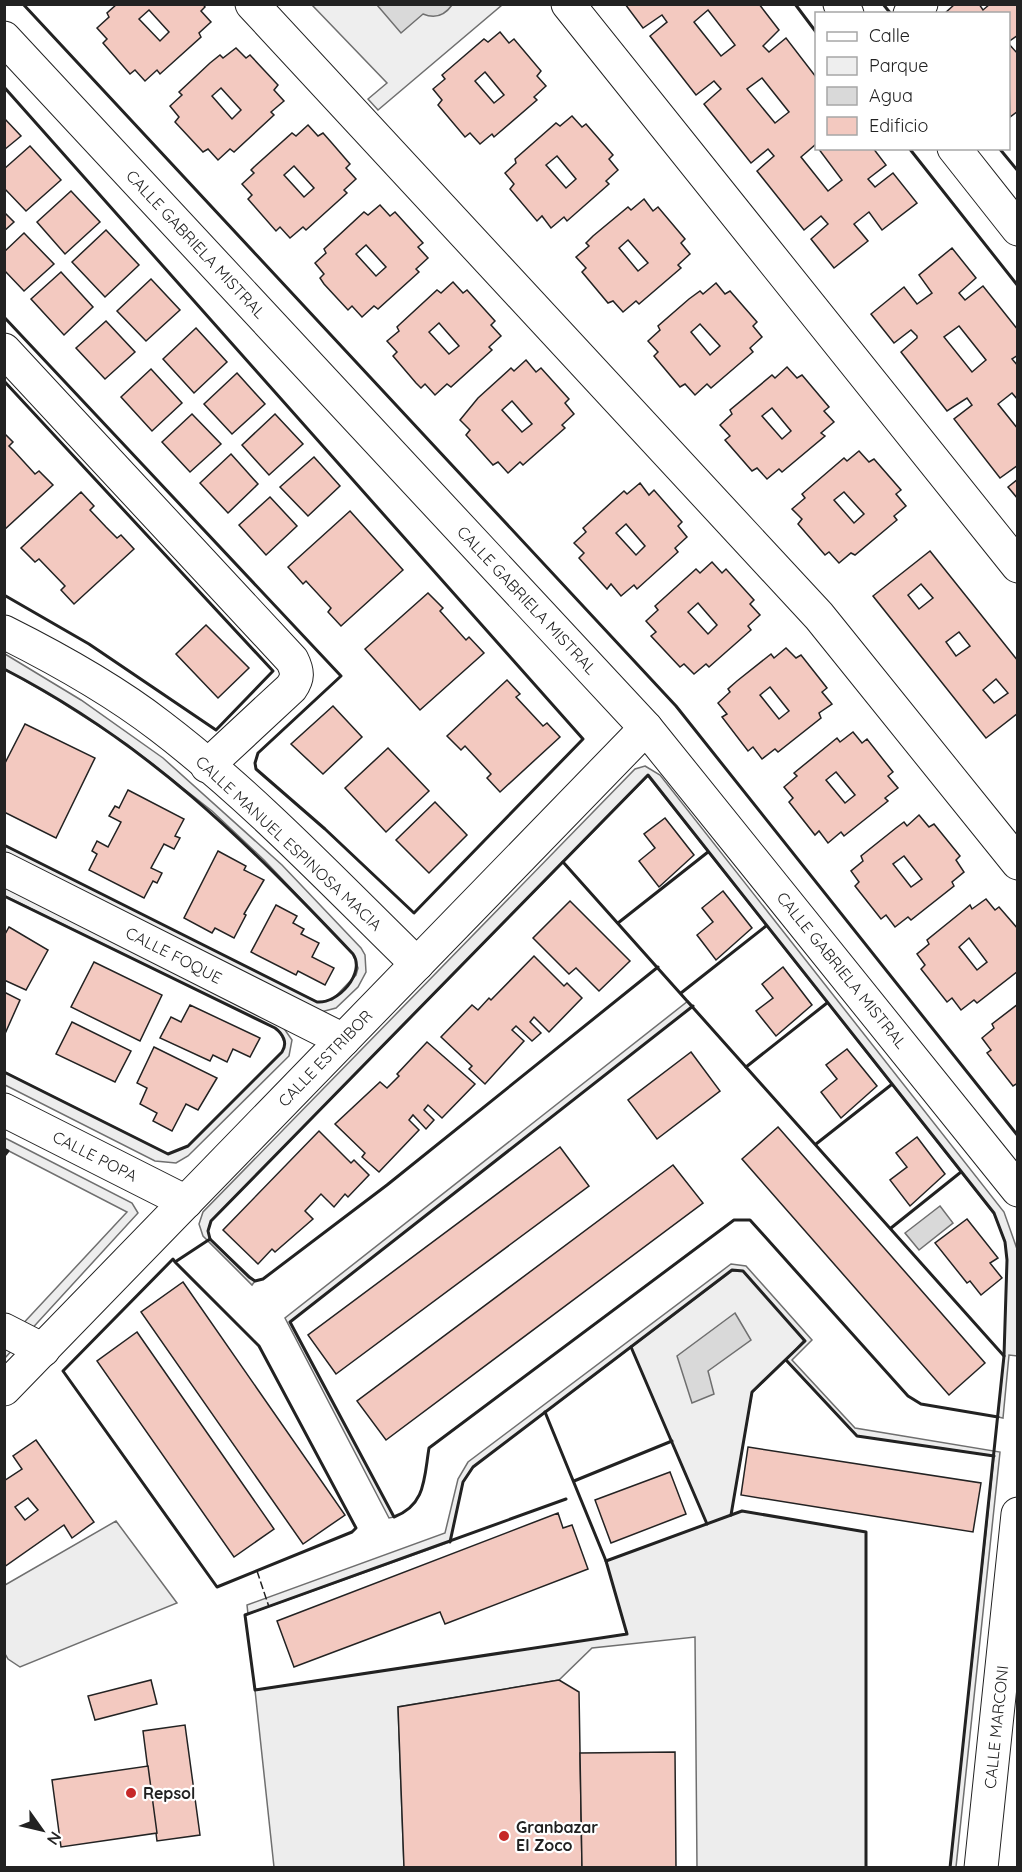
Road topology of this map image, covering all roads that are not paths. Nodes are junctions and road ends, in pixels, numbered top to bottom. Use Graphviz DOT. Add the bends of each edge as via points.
graph roads {
  1 [pos="252,4"];
  2 [pos="568,4"];
  3 [pos="4,38"];
  4 [pos="956,150"];
  5 [pos="1017,229"];
  6 [pos="4,350"];
  7 [pos="1017,566"];
  8 [pos="4,632"];
  9 [pos="646,728"];
  10 [pos="207,766"];
  11 [pos="1017,864"];
  12 [pos="4,869"];
  13 [pos="417,964"];
  14 [pos="343,1040"];
  15 [pos="4,1110"];
  16 [pos="1017,1190"];
  17 [pos="186,1202"];
  18 [pos="4,1330"];
  19 [pos="43,1350"];
  20 [pos="4,1389"];
  21 [pos="1017,1514"];
  22 [pos="981,1868"];
  1 -- 11 [label="street" via="819,616"];
  2 -- 7 [label="street"];
  3 -- 9 [label="street, CALLE GABRIELA MISTRAL"];
  4 -- 5 [label="street"];
  6 -- 10 [label="street" via="292,660 297,670 297,680 291,688"];
  8 -- 10 [label="street, CALLE MANUEL ESPINOSA MACIA" via="115,694"];
  9 -- 13 [label="street, CALLE ESTRIBOR"];
  9 -- 16 [label="street, CALLE GABRIELA MISTRAL"];
  10 -- 13 [label="street, CALLE MANUEL ESPINOSA MACIA" via="271,822"];
  12 -- 14 [label="street, CALLE FOQUE"];
  13 -- 14 [label="street, CALLE ESTRIBOR"];
  14 -- 17 [label="street, CALLE ESTRIBOR"];
  15 -- 17 [label="street, CALLE POPA"];
  17 -- 19 [label="street, CALLE ESTRIBOR"];
  18 -- 19 [label="street"];
  19 -- 20 [label="street, CALLE ESTRIBOR"];
  21 -- 22 [label="street, CALLE MARCONI"];
}
